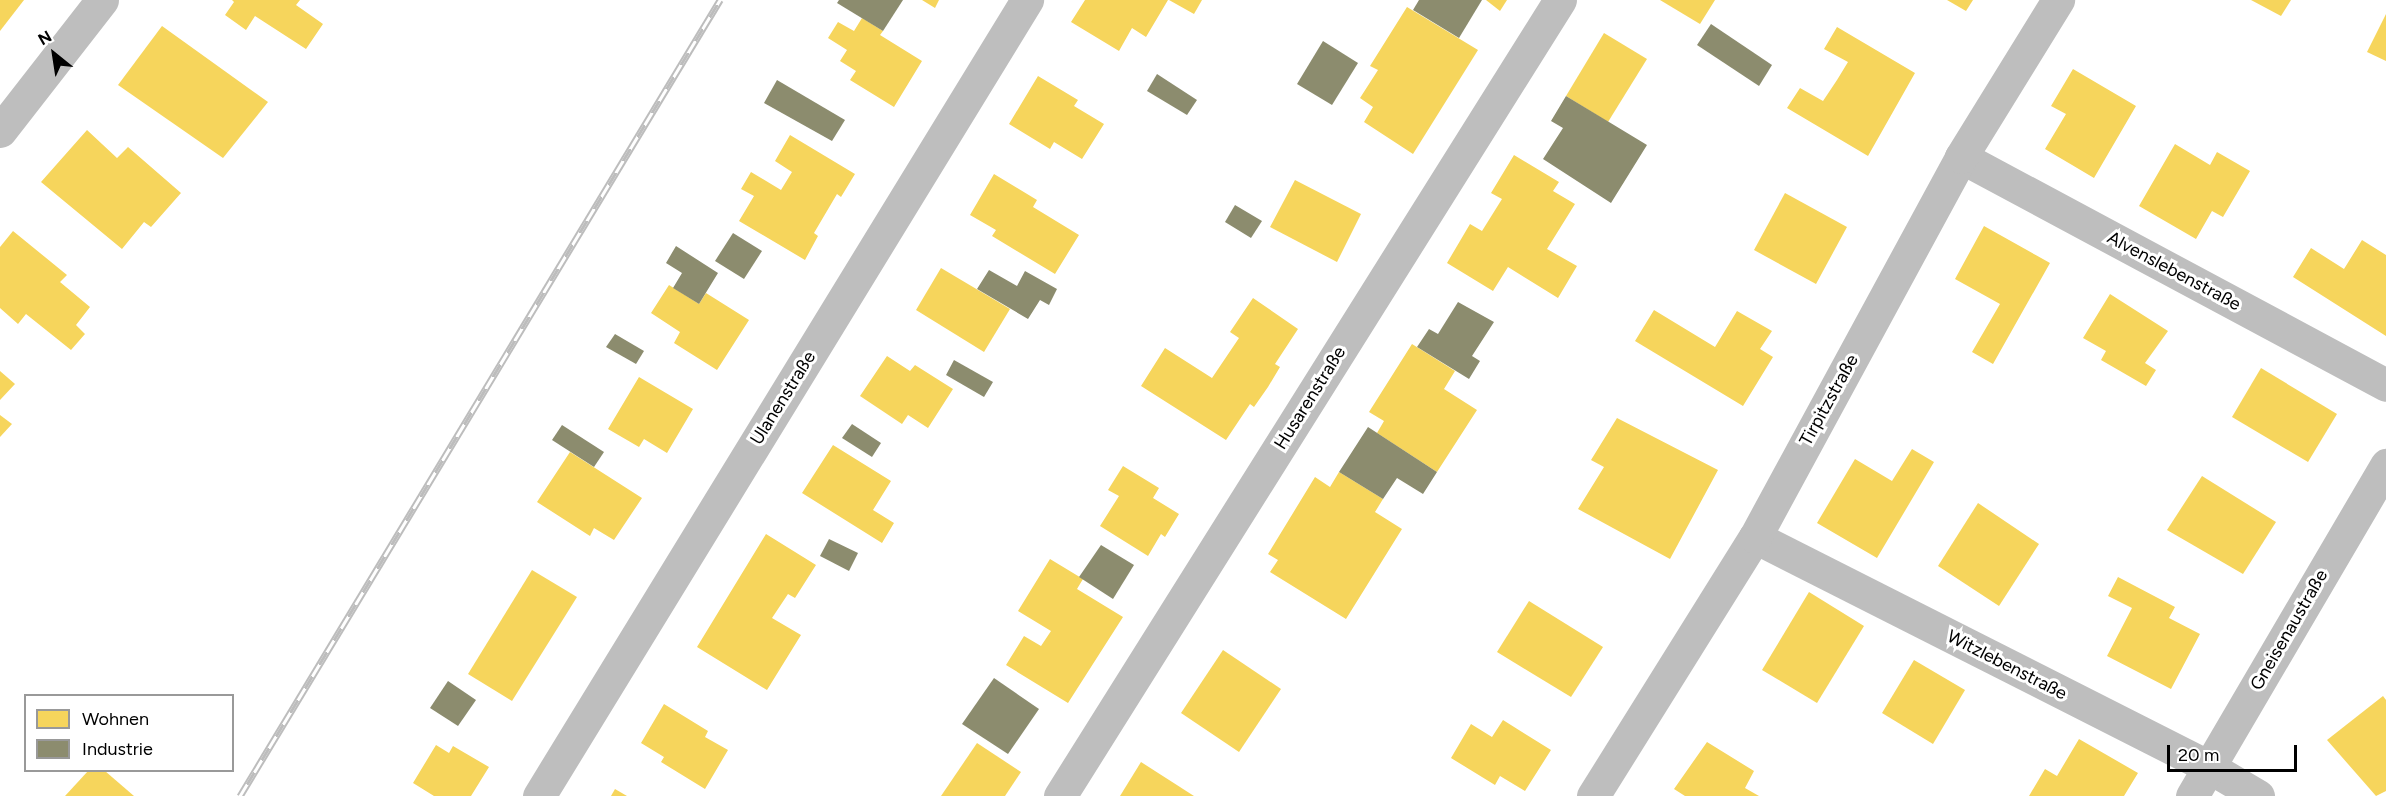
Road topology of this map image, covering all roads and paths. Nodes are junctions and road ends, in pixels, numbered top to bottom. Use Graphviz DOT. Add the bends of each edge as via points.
graph roads {
  1 [pos="102,0"];
  2 [pos="1027,0"];
  3 [pos="1560,0"];
  4 [pos="2058,0"];
  5 [pos="0,131"];
  6 [pos="1961,158"];
  7 [pos="2386,385"];
  8 [pos="2386,465"];
  9 [pos="1755,537"];
  10 [pos="2209,767"];
  11 [pos="539,796"];
  12 [pos="1060,796"];
  13 [pos="1593,796"];
  14 [pos="2192,796"];
  15 [pos="2258,796"];
  1 -- 5 [label="street"];
  2 -- 11 [label="street, Ulanenstraße"];
  3 -- 12 [label="street, Husarenstraße"];
  4 -- 6 [label="street, Tirpitzstraße"];
  6 -- 7 [label="street, Alvenslebenstraße"];
  6 -- 9 [label="street, Tirpitzstraße"];
  8 -- 10 [label="street, Gneisenaustraße"];
  9 -- 10 [label="street, Witzlebenstraße"];
  9 -- 13 [label="street, Tirpitzstraße"];
  10 -- 14 [label="street, Gneisenaustraße"];
  10 -- 15 [label="street, Witzlebenstraße"];
}
